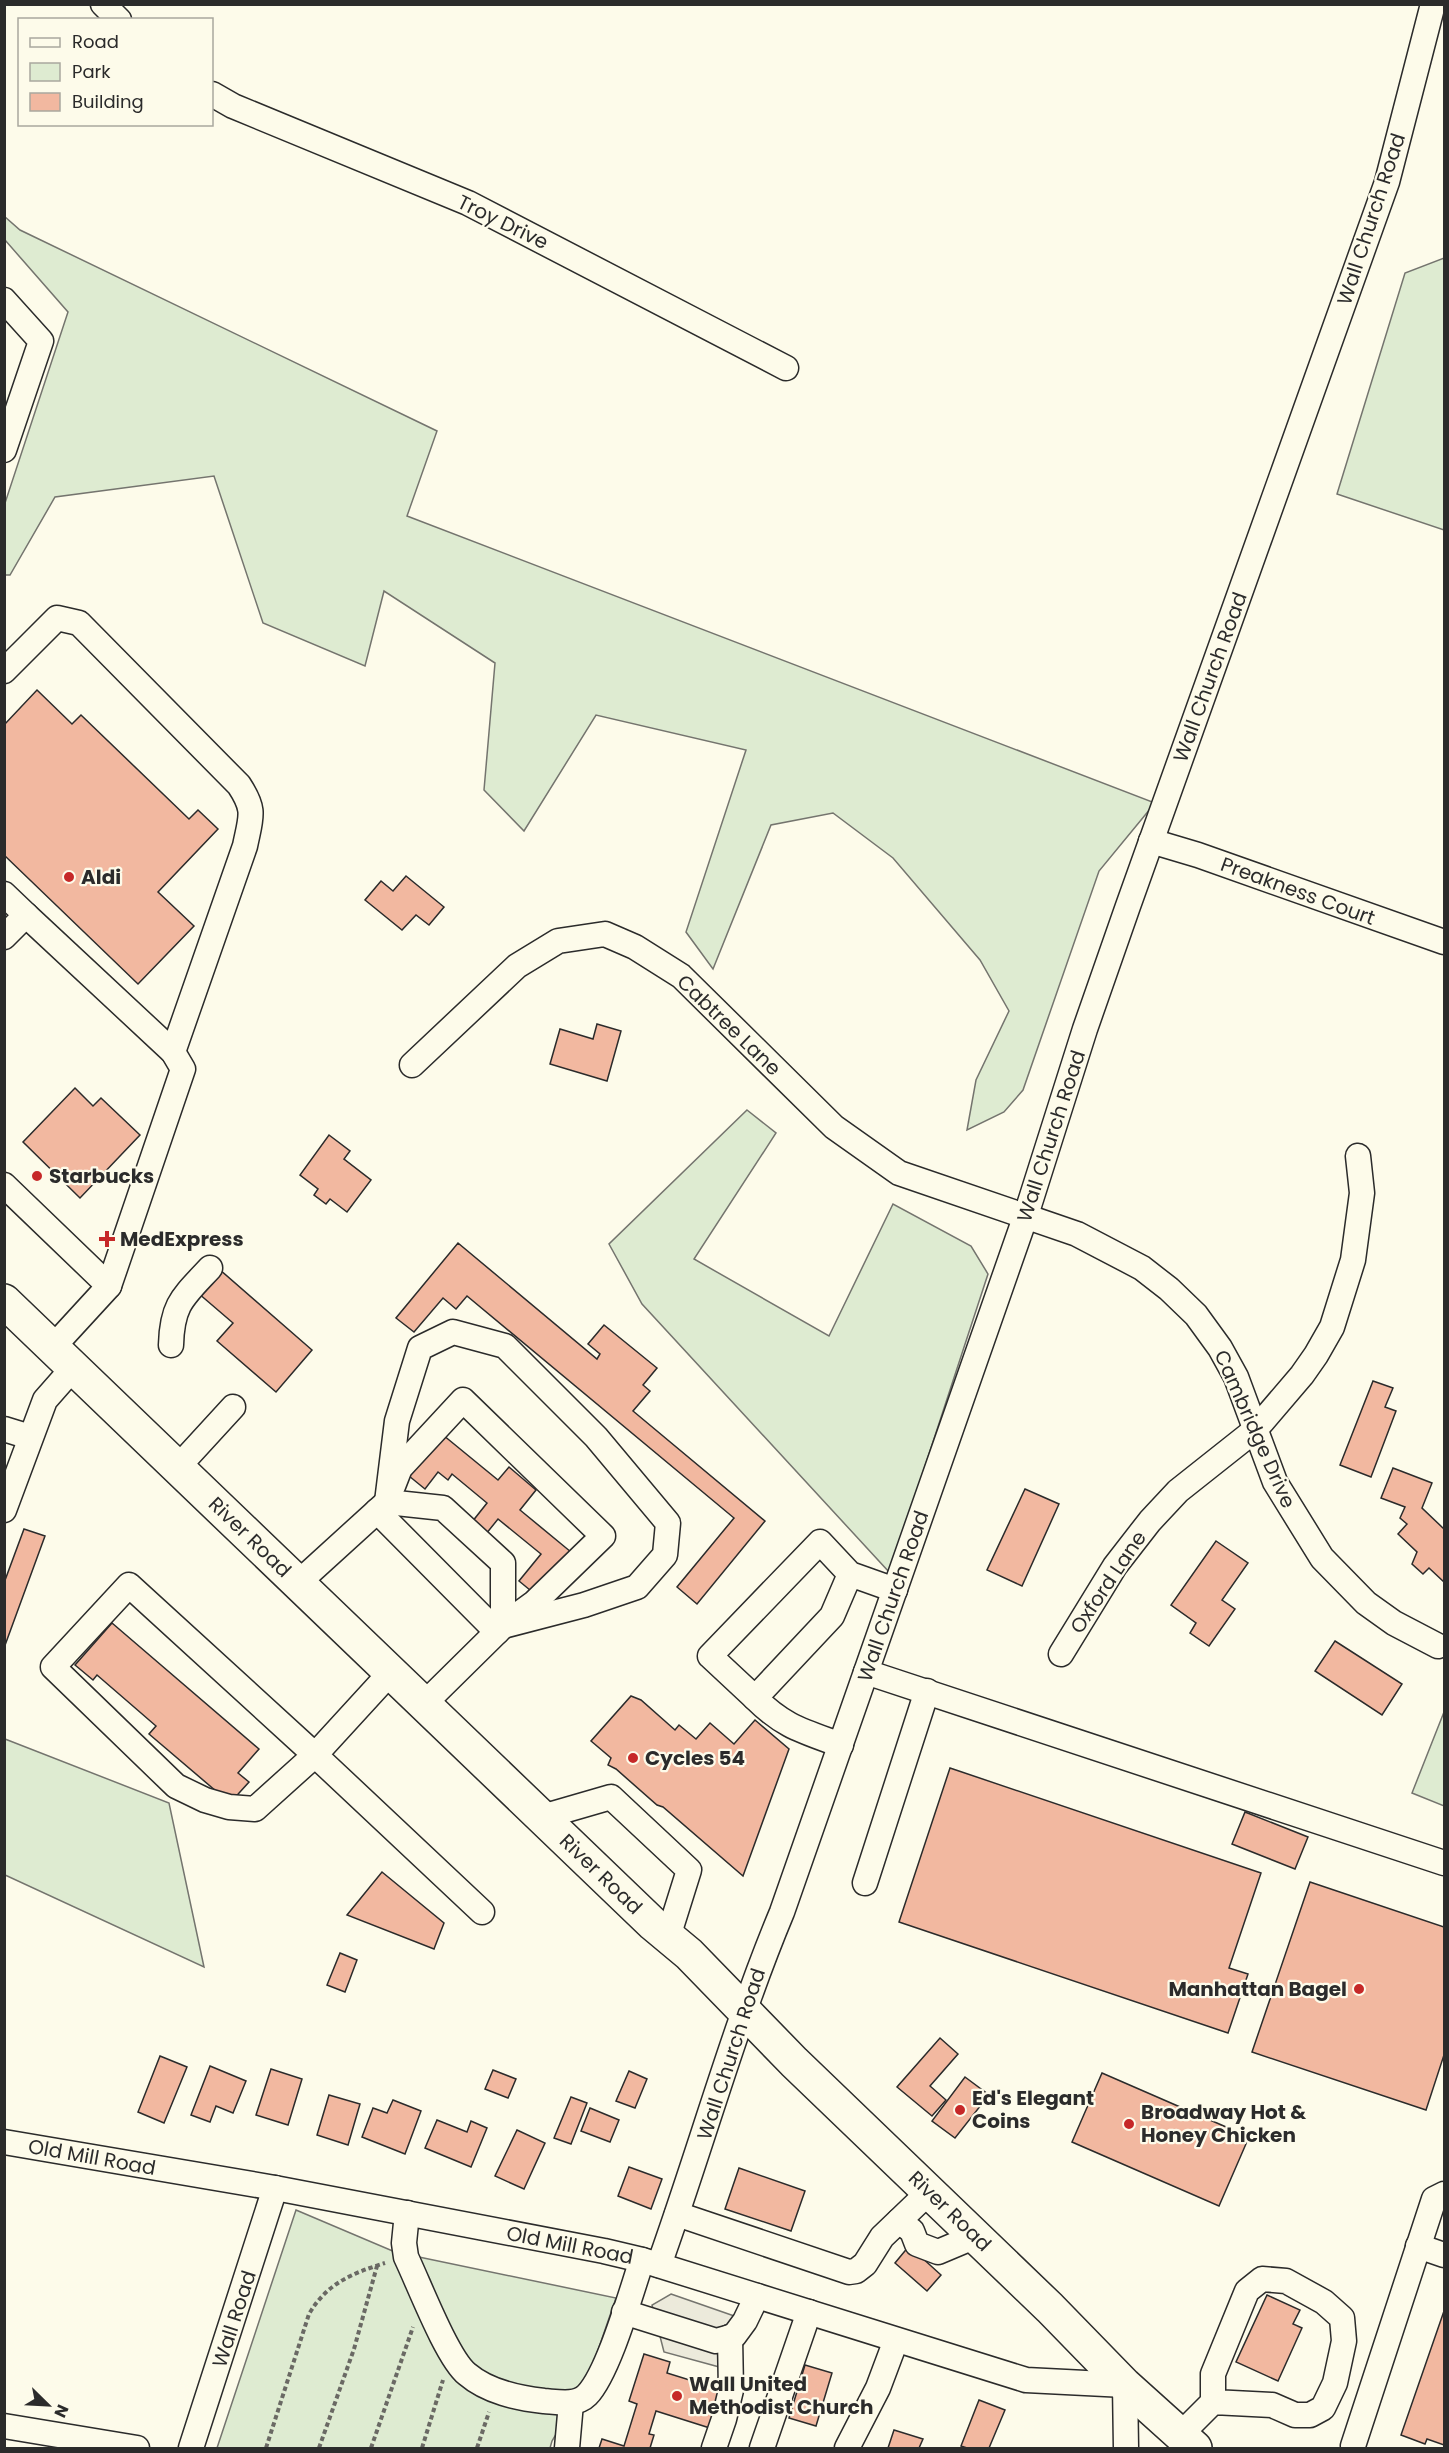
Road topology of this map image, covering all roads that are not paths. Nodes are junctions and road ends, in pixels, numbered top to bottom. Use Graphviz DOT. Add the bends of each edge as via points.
graph roads {
  1 [pos="103,4"];
  2 [pos="1433,4"];
  3 [pos="117,18"];
  4 [pos="1434,44"];
  5 [pos="213,95"];
  6 [pos="4,300"];
  7 [pos="786,368"];
  8 [pos="4,450"];
  9 [pos="4,671"];
  10 [pos="1151,841"];
  11 [pos="4,894"];
  12 [pos="26,915"];
  13 [pos="4,937"];
  14 [pos="1444,942"];
  15 [pos="173,1052"];
  16 [pos="412,1065"];
  17 [pos="1358,1156"];
  18 [pos="4,1185"];
  19 [pos="1026,1215"];
  20 [pos="210,1268"];
  21 [pos="109,1286"];
  22 [pos="4,1300"];
  23 [pos="171,1345"];
  24 [pos="63,1357"];
  25 [pos="233,1407"];
  26 [pos="4,1429"];
  27 [pos="1255,1430"];
  28 [pos="30,1437"];
  29 [pos="178,1467"];
  30 [pos="382,1507"];
  31 [pos="4,1510"];
  32 [pos="850,1574"];
  33 [pos="298,1583"];
  34 [pos="895,1590"];
  35 [pos="500,1629"];
  36 [pos="1438,1646"];
  37 [pos="1061,1654"];
  38 [pos="392,1672"];
  39 [pos="866,1672"];
  40 [pos="927,1691"];
  41 [pos="755,1698"];
  42 [pos="424,1704"];
  43 [pos="841,1744"];
  44 [pos="315,1755"];
  45 [pos="542,1817"];
  46 [pos="1444,1863"];
  47 [pos="866,1883"];
  48 [pos="482,1912"];
  49 [pos="668,1937"];
  50 [pos="744,2010"];
  51 [pos="4,2142"];
  52 [pos="275,2188"];
  53 [pos="930,2192"];
  54 [pos="1444,2194"];
  55 [pos="407,2213"];
  56 [pos="677,2214"];
  57 [pos="899,2221"];
  58 [pos="976,2236"];
  59 [pos="1418,2246"];
  60 [pos="1444,2255"];
  61 [pos="650,2262"];
  62 [pos="757,2296"];
  63 [pos="624,2312"];
  64 [pos="809,2312"];
  65 [pos="730,2337"];
  66 [pos="896,2340"];
  67 [pos="1125,2385"];
  68 [pos="1213,2402"];
  69 [pos="571,2403"];
  70 [pos="4,2426"];
  71 [pos="1188,2442"];
  72 [pos="1353,2446"];
  73 [pos="137,2448"];
  74 [pos="191,2448"];
  75 [pos="567,2448"];
  76 [pos="714,2448"];
  77 [pos="762,2448"];
  78 [pos="847,2448"];
  79 [pos="1126,2448"];
  1 -- 3 [label="street"];
  2 -- 4 [label="street, Wall Church Road"];
  4 -- 10 [label="street, Wall Church Road"];
  5 -- 7 [label="street, Troy Drive" via="468,203"];
  6 -- 8 [label="street" via="41,341"];
  9 -- 15 [label="street" via="57,618 79,623 239,785 251,803 244,846"];
  10 -- 14 [label="street, Preakness Court"];
  10 -- 19 [label="street, Wall Church Road" via="1085,1029"];
  11 -- 12 [label="street"];
  12 -- 13 [label="street"];
  12 -- 15 [label="street"];
  15 -- 21 [label="street" via="183,1069"];
  16 -- 19 [label="street, Cabtree Lane" via="517,966 558,941 605,934 635,947 681,976 834,1127 870,1154 899,1173"];
  17 -- 27 [label="street, Oxford Lane" via="1362,1193 1359,1223 1353,1260 1332,1327 1302,1375"];
  18 -- 21 [label="street"];
  19 -- 27 [label="street, Cambridge Drive" via="1112,1250 1169,1289 1220,1348 1236,1377"];
  19 -- 34 [label="street, Wall Church Road"];
  20 -- 23 [label="street" via="178,1303"];
  21 -- 24 [label="street"];
  22 -- 24 [label="highway, River Road"];
  24 -- 28 [label="street"];
  24 -- 29 [label="highway, River Road"];
  25 -- 29 [label="street"];
  26 -- 28 [label="street"];
  27 -- 36 [label="street, Cambridge Drive" via="1275,1482 1322,1558 1366,1603"];
  27 -- 37 [label="street, Oxford Lane" via="1178,1491 1150,1521 1115,1566"];
  28 -- 31 [label="street"];
  29 -- 33 [label="highway, River Road"];
  30 -- 33 [label="street"];
  30 -- 35 [label="street"];
  30 -- 35 [label="street" via="443,1508 503,1563"];
  30 -- 35 [label="street" via="400,1468 463,1400 603,1536 534,1603"];
  30 -- 35 [label="street" via="397,1420 420,1348 453,1332 505,1346 596,1437 668,1523 665,1555 637,1587"];
  32 -- 34 [label="street"];
  32 -- 41 [label="street" via="832,1616"];
  32 -- 41 [label="street" via="820,1542 710,1656"];
  33 -- 38 [label="highway, River Road"];
  34 -- 39 [label="street, Wall Church Road"];
  35 -- 42 [label="street"];
  38 -- 42 [label="highway, River Road"];
  38 -- 44 [label="street"];
  39 -- 40 [label="street"];
  39 -- 43 [label="street, Wall Church Road"];
  40 -- 46 [label="street"];
  40 -- 47 [label="street"];
  41 -- 43 [label="street" via="774,1717 794,1728"];
  42 -- 45 [label="highway, River Road"];
  43 -- 50 [label="street, Wall Church Road"];
  44 -- 44 [label="street" via="129,1585 53,1667 176,1786 205,1800 255,1809"];
  44 -- 48 [label="street"];
  45 -- 49 [label="highway, River Road"];
  45 -- 49 [label="street" via="610,1797 689,1870"];
  49 -- 50 [label="highway, River Road"];
  50 -- 53 [label="highway, River Road"];
  50 -- 56 [label="street, Wall Church Road"];
  51 -- 52 [label="street, Old Mill Road"];
  52 -- 55 [label="street, Old Mill Road"];
  52 -- 74 [label="street, Wall Road"];
  53 -- 57 [label="street"];
  53 -- 58 [label="highway, River Road"];
  54 -- 59 [label="street" via="1434,2199"];
  55 -- 61 [label="street, Old Mill Road"];
  55 -- 69 [label="street" via="406,2257 453,2357 465,2373 496,2391"];
  56 -- 57 [label="street" via="849,2272 865,2264 882,2237"];
  56 -- 61 [label="street, Wall Church Road"];
  57 -- 58 [label="street" via="912,2231 917,2244 938,2252"];
  58 -- 67 [label="highway, River Road"];
  59 -- 60 [label="street"];
  59 -- 72 [label="street"];
  61 -- 62 [label="street, Old Mill Road"];
  61 -- 63 [label="street, Wall Church Road"];
  62 -- 64 [label="street, Old Mill Road"];
  62 -- 65 [label="street" via="745,2321"];
  63 -- 65 [label="street" via="716,2341"];
  63 -- 69 [label="street, Wall Church Road" via="599,2378 586,2396"];
  64 -- 66 [label="street, Old Mill Road"];
  64 -- 77 [label="street"];
  65 -- 76 [label="street" via="731,2390"];
  66 -- 67 [label="street, Old Mill Road" via="1026,2380"];
  66 -- 78 [label="street" via="878,2388"];
  67 -- 71 [label="highway, River Road"];
  67 -- 79 [label="street"];
  68 -- 68 [label="street" via="1272,2406 1294,2415 1310,2415 1323,2408 1335,2383 1344,2341 1342,2318 1324,2302 1286,2281 1262,2279 1247,2291 1213,2374"];
  68 -- 71 [label="street"];
  69 -- 75 [label="street"];
  70 -- 73 [label="street"];
}
